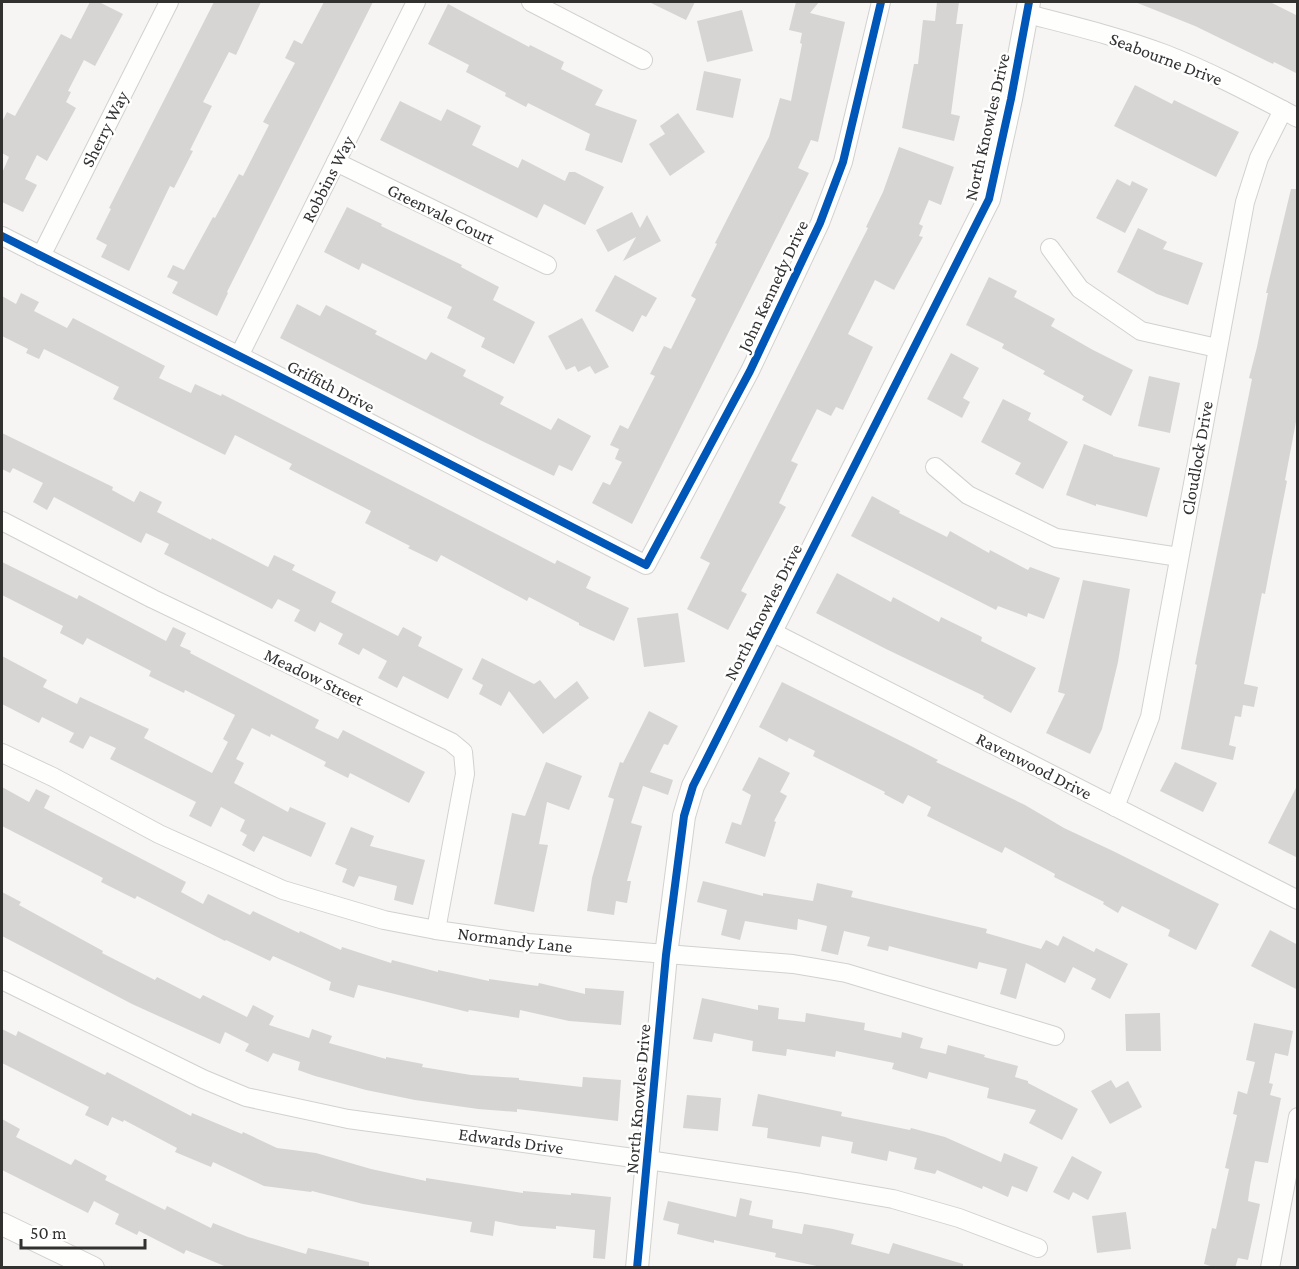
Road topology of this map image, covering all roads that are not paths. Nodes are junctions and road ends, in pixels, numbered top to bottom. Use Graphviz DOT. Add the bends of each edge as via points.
graph roads {
  1 [pos="169,2"];
  2 [pos="416,2"];
  3 [pos="531,2"];
  4 [pos="881,2"];
  5 [pos="1028,8"];
  6 [pos="643,60"];
  7 [pos="1290,114"];
  8 [pos="336,162"];
  9 [pos="2,236"];
  10 [pos="1050,248"];
  11 [pos="41,256"];
  12 [pos="547,265"];
  13 [pos="1217,348"];
  14 [pos="239,356"];
  15 [pos="935,467"];
  16 [pos="2,521"];
  17 [pos="1179,558"];
  18 [pos="645,565"];
  19 [pos="770,631"];
  20 [pos="2,753"];
  21 [pos="1115,807"];
  22 [pos="1298,900"];
  23 [pos="436,930"];
  24 [pos="666,955"];
  25 [pos="2,980"];
  26 [pos="1054,1036"];
  27 [pos="1298,1117"];
  28 [pos="1296,1138"];
  29 [pos="648,1160"];
  30 [pos="2,1224"];
  31 [pos="1038,1248"];
  32 [pos="93,1268"];
  33 [pos="637,1268"];
  34 [pos="1270,1268"];
  1 -- 11 [label="street, Sherry Way"];
  2 -- 8 [label="street, Robbins Way"];
  3 -- 6 [label="street"];
  4 -- 18 [label="street, John Kennedy Drive" via="843,162 820,223 750,371"];
  5 -- 7 [label="street, Seabourne Drive" via="1164,54"];
  5 -- 19 [label="street, North Knowles Drive" via="989,199"];
  7 -- 13 [label="street, Cloudlock Drive" via="1252,176"];
  8 -- 12 [label="street, Greenvale Court"];
  8 -- 14 [label="street, Robbins Way"];
  9 -- 11 [label="street, Griffith Drive"];
  10 -- 13 [label="street" via="1080,289 1141,331"];
  11 -- 14 [label="street, Griffith Drive"];
  13 -- 17 [label="street, Cloudlock Drive"];
  14 -- 18 [label="street, Griffith Drive"];
  15 -- 17 [label="street" via="968,495 1056,538"];
  16 -- 23 [label="street, Meadow Street" via="153,599 451,742 463,752 465,774"];
  17 -- 21 [label="street, Cloudlock Drive" via="1150,717"];
  19 -- 21 [label="street, Ravenwood Drive"];
  19 -- 24 [label="street, North Knowles Drive" via="693,786 684,816"];
  20 -- 23 [label="street, Normandy Lane" via="159,834 283,890 384,920"];
  21 -- 22 [label="street, Ravenwood Drive"];
  23 -- 24 [label="street, Normandy Lane"];
  24 -- 26 [label="street, Normandy Lane" via="793,964 846,973"];
  24 -- 29 [label="street, North Knowles Drive"];
  25 -- 29 [label="street, Edwards Drive" via="246,1097 348,1119"];
  27 -- 28 [label="street"];
  28 -- 34 [label="street"];
  29 -- 31 [label="street, Edwards Drive" via="893,1200 959,1218"];
  29 -- 33 [label="street, North Knowles Drive"];
  30 -- 32 [label="street"];
}
